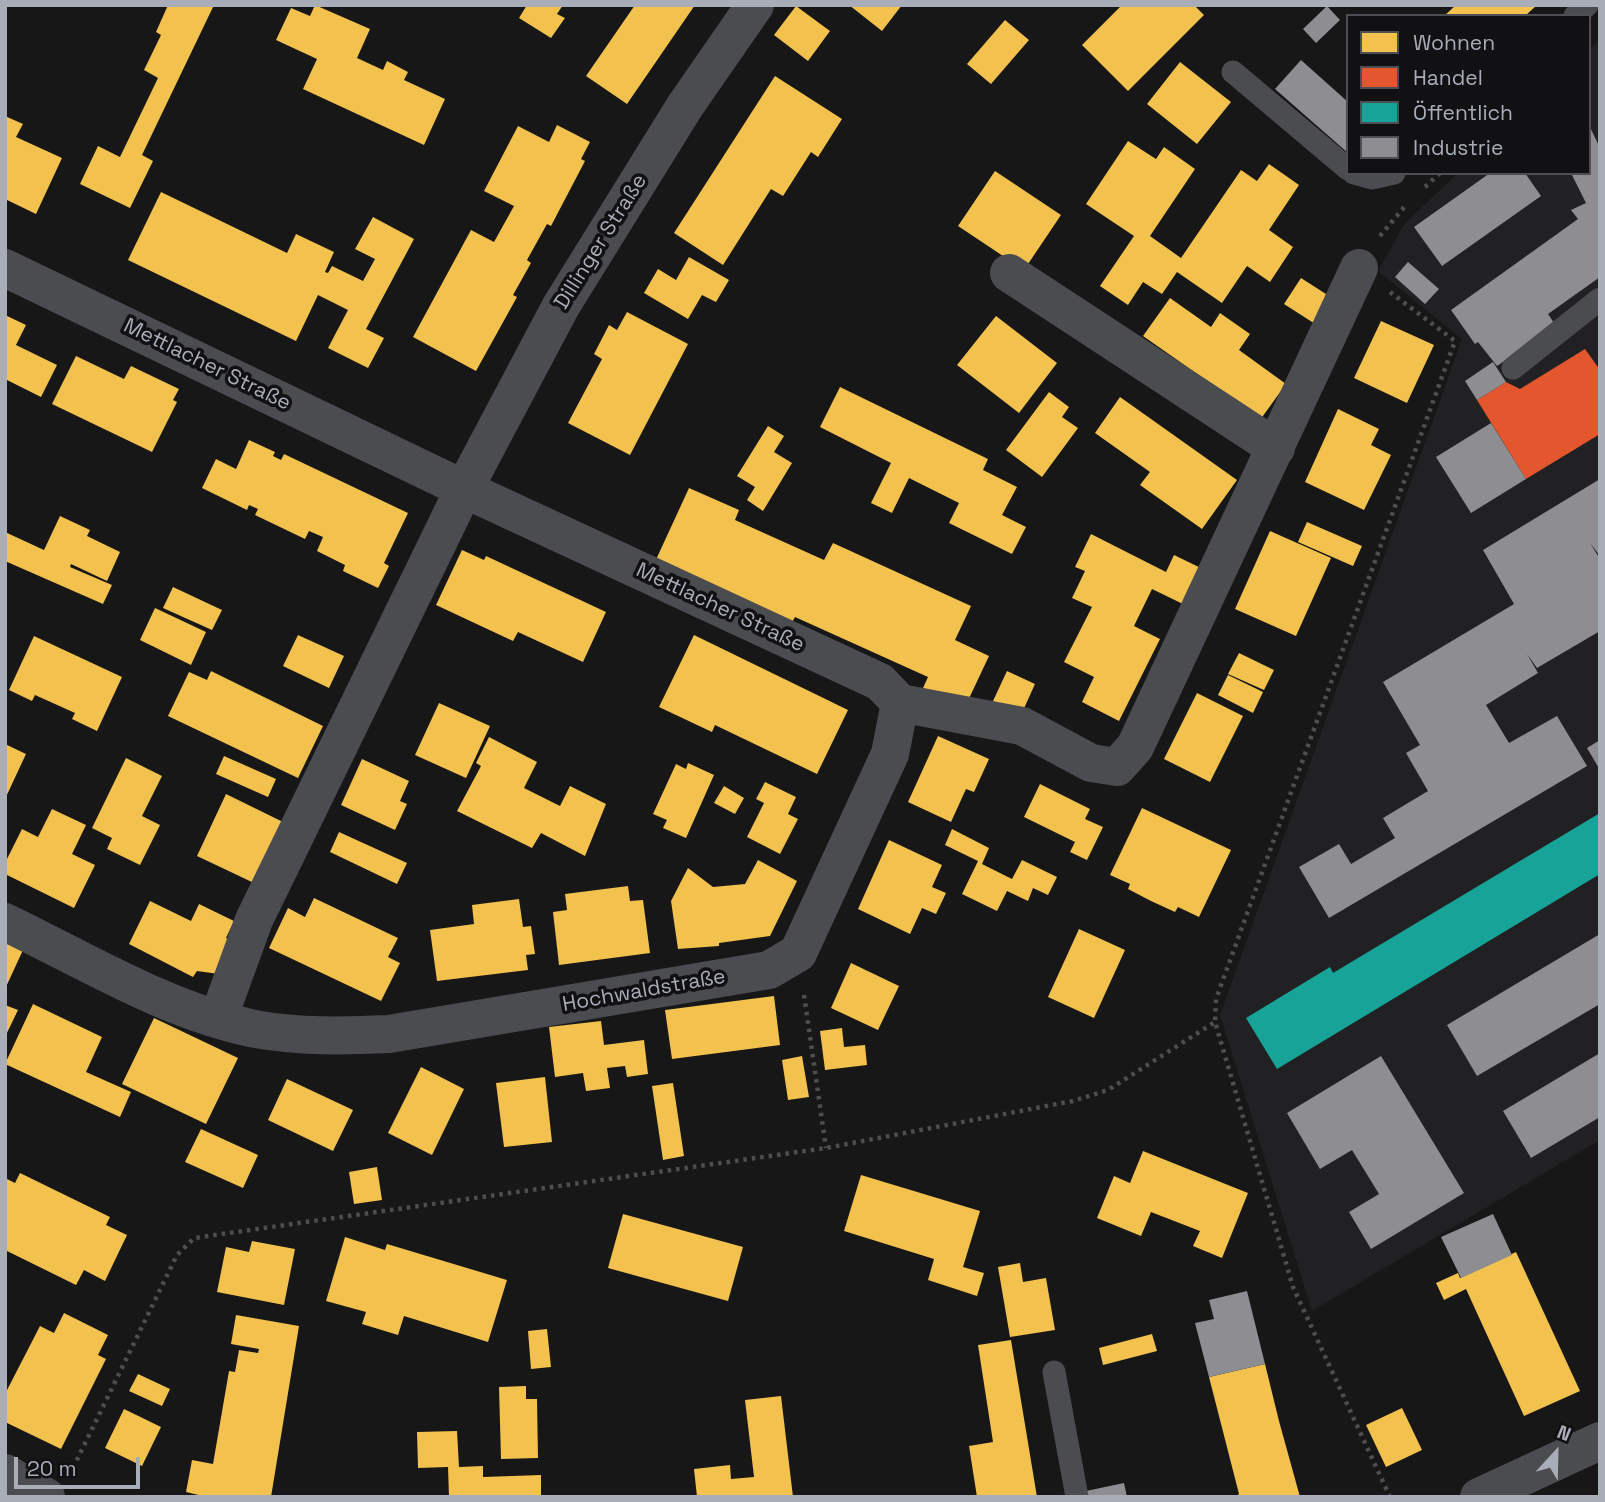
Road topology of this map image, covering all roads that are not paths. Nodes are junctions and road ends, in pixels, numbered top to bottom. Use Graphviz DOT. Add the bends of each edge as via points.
graph roads {
  1 [pos="755,5"];
  2 [pos="1233,72"];
  3 [pos="1346,167"];
  4 [pos="1361,175"];
  5 [pos="1385,175"];
  6 [pos="5,268"];
  7 [pos="1359,268"];
  8 [pos="1009,273"];
  9 [pos="1600,299"];
  10 [pos="1513,368"];
  11 [pos="1276,448"];
  12 [pos="464,489"];
  13 [pos="900,703"];
  14 [pos="5,922"];
  15 [pos="218,1019"];
  16 [pos="1054,1372"];
  17 [pos="1600,1441"];
  18 [pos="5,1473"];
  19 [pos="58,1485"];
  20 [pos="1077,1497"];
  21 [pos="1479,1497"];
  1 -- 12 [label="street, Dillinger Straße" via="685,106 561,306"];
  2 -- 3 [label="lane"];
  4 -- 5 [label="lane"];
  6 -- 12 [label="street, Mettlacher Straße"];
  7 -- 11 [label="street"];
  8 -- 11 [label="street"];
  9 -- 10 [label="lane"];
  11 -- 13 [label="street" via="1135,747 1118,767 1091,763 1022,726"];
  12 -- 13 [label="street, Mettlacher Straße" via="880,682"];
  12 -- 15 [label="street" via="254,920"];
  13 -- 15 [label="street, Hochwaldstraße" via="890,754 798,953 769,970 389,1034 335,1037 256,1029"];
  14 -- 15 [label="street, Hochwaldstraße" via="181,1007"];
  16 -- 20 [label="lane"];
  17 -- 21 [label="street"];
  18 -- 19 [label="street"];
}
